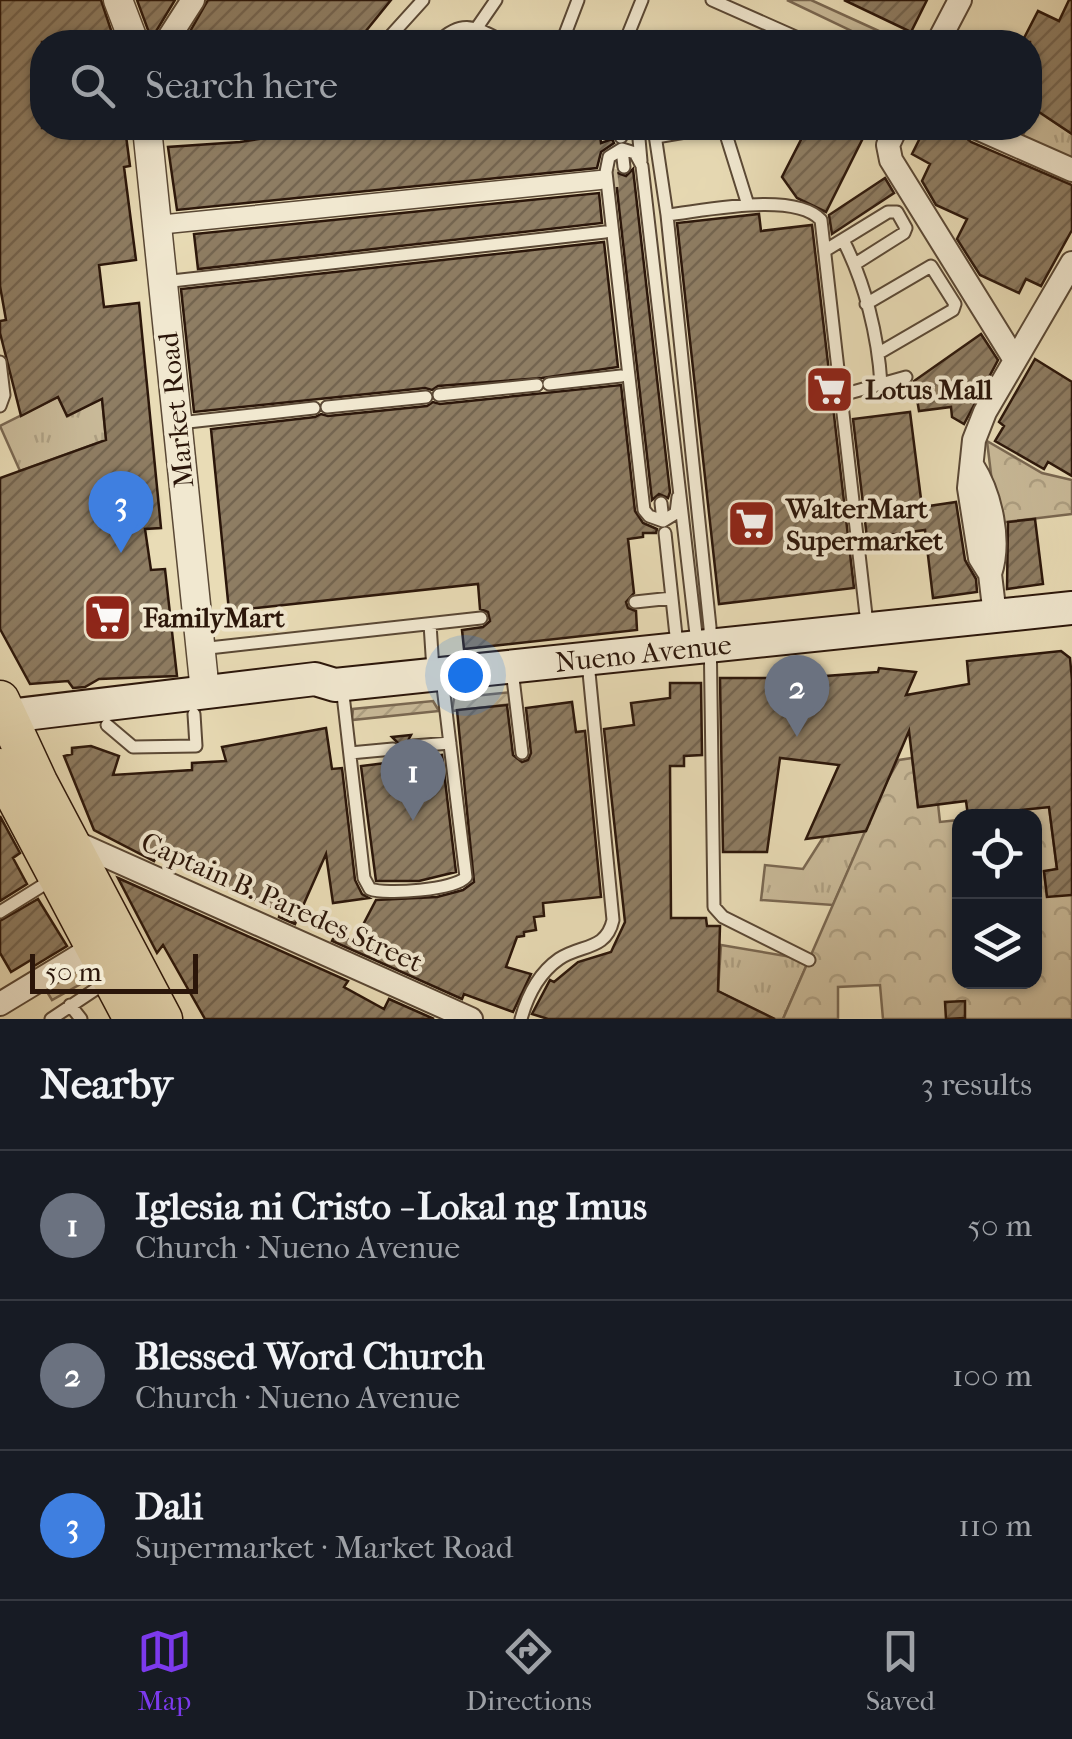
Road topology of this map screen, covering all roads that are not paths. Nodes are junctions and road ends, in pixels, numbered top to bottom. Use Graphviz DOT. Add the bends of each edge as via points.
graph roads {
  1 [pos="118,0"];
  2 [pos="193,0"];
  3 [pos="423,0"];
  4 [pos="496,0"];
  5 [pos="578,0"];
  6 [pos="642,0"];
  7 [pos="712,0"];
  8 [pos="960,0"];
  9 [pos="476,29"];
  10 [pos="129,30"];
  11 [pos="174,30"];
  12 [pos="396,30"];
  13 [pos="453,30"];
  14 [pos="567,30"];
  15 [pos="630,30"];
  16 [pos="781,30"];
  17 [pos="944,30"];
  18 [pos="152,140"];
  19 [pos="639,140"];
  20 [pos="656,140"];
  21 [pos="728,140"];
  22 [pos="891,140"];
  23 [pos="1003,140"];
  24 [pos="642,166"];
  25 [pos="1072,170"];
  26 [pos="600,180"];
  27 [pos="748,205"];
  28 [pos="667,216"];
  29 [pos="157,224"];
  30 [pos="605,232"];
  31 [pos="843,240"];
  32 [pos="826,250"];
  33 [pos="1072,263"];
  34 [pos="855,264"];
  35 [pos="163,282"];
  36 [pos="866,304"];
  37 [pos="878,353"];
  38 [pos="1014,360"];
  39 [pos="0,362"];
  40 [pos="620,376"];
  41 [pos="906,377"];
  42 [pos="882,384"];
  43 [pos="842,395"];
  44 [pos="0,406"];
  45 [pos="177,423"];
  46 [pos="678,497"];
  47 [pos="665,534"];
  48 [pos="672,598"];
  49 [pos="634,602"];
  50 [pos="1072,608"];
  51 [pos="996,616"];
  52 [pos="481,618"];
  53 [pos="430,624"];
  54 [pos="868,629"];
  55 [pos="695,647"];
  56 [pos="200,649"];
  57 [pos="588,658"];
  58 [pos="512,666"];
  59 [pos="438,674"];
  60 [pos="338,684"];
  61 [pos="199,703"];
  62 [pos="450,742"];
  63 [pos="413,746"];
  64 [pos="7,747"];
  65 [pos="393,748"];
  66 [pos="522,752"];
  67 [pos="350,753"];
  68 [pos="68,839"];
  69 [pos="57,876"];
  70 [pos="0,912"];
  71 [pos="809,960"];
  72 [pos="103,963"];
  73 [pos="0,1004"];
  74 [pos="70,1004"];
  75 [pos="51,1019"];
  76 [pos="81,1019"];
  77 [pos="133,1019"];
  78 [pos="164,1019"];
  79 [pos="471,1019"];
  80 [pos="520,1019"];
  1 -- 10 [label="street"];
  2 -- 11 [label="street"];
  3 -- 12 [label="lane"];
  4 -- 9 [label="lane"];
  5 -- 14 [label="lane"];
  6 -- 15 [label="lane"];
  7 -- 16 [label="lane"];
  8 -- 17 [label="street"];
  9 -- 13 [label="lane"];
  18 -- 29 [label="street, Market Road"];
  19 -- 24 [label="lane"];
  20 -- 28 [label="lane"];
  21 -- 27 [label="lane"];
  22 -- 38 [label="street" via="887,150"];
  23 -- 25 [label="street"];
  24 -- 46 [label="lane"];
  24 -- 46 [label="lane" via="635,153 622,149 606,164 644,510 664,521 676,512"];
  26 -- 29 [label="street"];
  27 -- 28 [label="lane"];
  27 -- 32 [label="lane" via="809,211 821,220"];
  28 -- 55 [label="lane"];
  29 -- 35 [label="street, Market Road"];
  30 -- 35 [label="lane"];
  31 -- 32 [label="lane"];
  31 -- 34 [label="lane"];
  31 -- 34 [label="lane" via="891,211 906,228"];
  32 -- 43 [label="lane"];
  33 -- 38 [label="street"];
  34 -- 36 [label="lane"];
  35 -- 45 [label="street, Market Road"];
  36 -- 37 [label="lane"];
  36 -- 37 [label="lane" via="931,266 954,301 953,310"];
  37 -- 42 [label="lane"];
  38 -- 51 [label="street" via="977,425 972,465 985,485 991,520"];
  39 -- 44 [label="lane"];
  40 -- 45 [label="lane"];
  41 -- 42 [label="lane"];
  42 -- 43 [label="lane"];
  43 -- 54 [label="lane"];
  45 -- 56 [label="street, Market Road"];
  46 -- 55 [label="lane"];
  47 -- 48 [label="lane"];
  48 -- 49 [label="lane"];
  48 -- 55 [label="lane"];
  50 -- 51 [label="main road, Nueno Avenue"];
  51 -- 54 [label="main road, Nueno Avenue"];
  52 -- 53 [label="lane"];
  53 -- 56 [label="lane"];
  53 -- 59 [label="lane"];
  54 -- 55 [label="main road, Nueno Avenue"];
  55 -- 57 [label="main road, Nueno Avenue"];
  55 -- 71 [label="lane" via="714,908"];
  56 -- 61 [label="street, Market Road"];
  57 -- 58 [label="main road, Nueno Avenue"];
  57 -- 80 [label="lane" via="614,920 600,944 558,959 545,972"];
  58 -- 59 [label="main road, Nueno Avenue"];
  58 -- 66 [label="lane"];
  59 -- 60 [label="main road, Nueno Avenue"];
  59 -- 62 [label="lane"];
  60 -- 61 [label="main road, Nueno Avenue" via="316,698"];
  60 -- 61 [label="main road, Nueno Avenue" via="290,676"];
  60 -- 67 [label="lane"];
  61 -- 64 [label="main road, Nueno Avenue"];
  61 -- 64 [label="main road, Nueno Avenue"];
  62 -- 63 [label="lane"];
  62 -- 67 [label="lane" via="467,872 456,886 376,892 366,884"];
  64 -- 68 [label="highway"];
  64 -- 69 [label="highway"];
  65 -- 67 [label="lane"];
  68 -- 78 [label="highway"];
  68 -- 79 [label="street, Captain B. Paredes Street"];
  69 -- 70 [label="lane"];
  69 -- 72 [label="highway"];
  72 -- 73 [label="street"];
  72 -- 74 [label="lane"];
  72 -- 77 [label="highway"];
  74 -- 75 [label="lane"];
  74 -- 76 [label="lane"];
}
